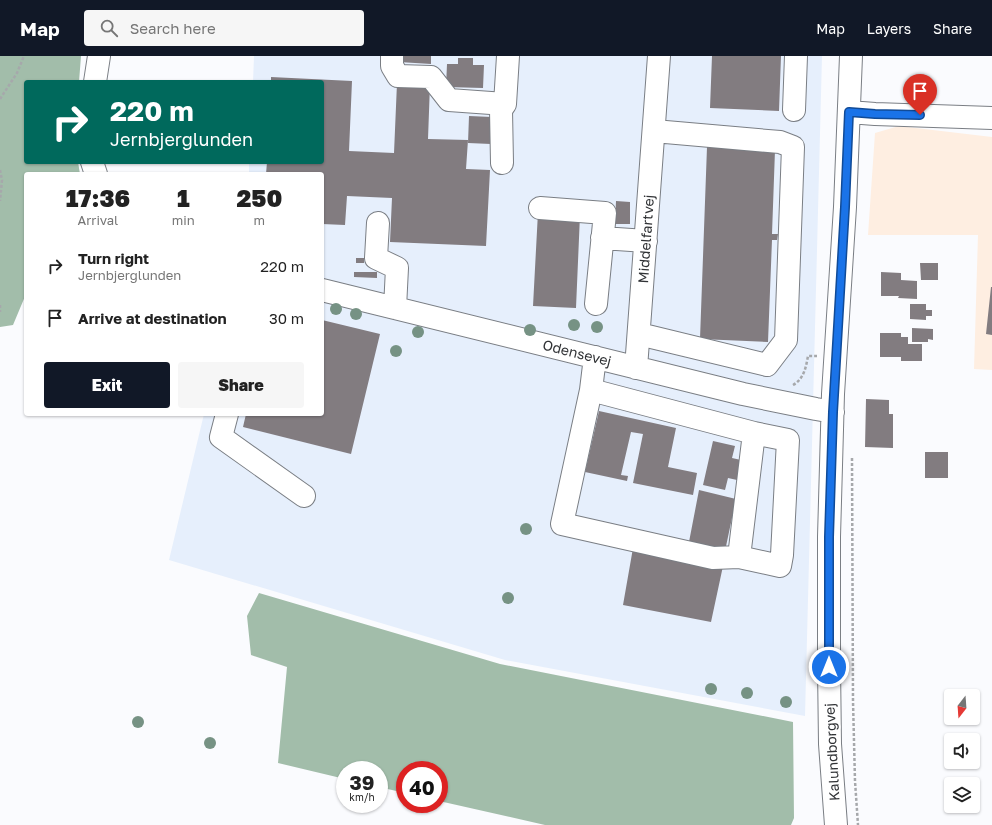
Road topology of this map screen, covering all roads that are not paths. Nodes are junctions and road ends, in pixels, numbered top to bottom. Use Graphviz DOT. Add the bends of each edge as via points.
graph roads {
  1 [pos="99,56"];
  2 [pos="392,56"];
  3 [pos="508,56"];
  4 [pos="659,56"];
  5 [pos="796,56"];
  6 [pos="851,56"];
  7 [pos="95,80"];
  8 [pos="506,104"];
  9 [pos="794,110"];
  10 [pos="849,112"];
  11 [pos="992,118"];
  12 [pos="654,121"];
  13 [pos="502,164"];
  14 [pos="540,208"];
  15 [pos="378,223"];
  16 [pos="602,238"];
  17 [pos="646,241"];
  18 [pos="324,290"];
  19 [pos="596,304"];
  20 [pos="395,308"];
  21 [pos="639,334"];
  22 [pos="595,358"];
  23 [pos="636,368"];
  24 [pos="590,390"];
  25 [pos="833,412"];
  26 [pos="226,416"];
  27 [pos="754,433"];
  28 [pos="304,496"];
  29 [pos="739,557"];
  30 [pos="836,825"];
  1 -- 7 [label="street"];
  2 -- 8 [label="street" via="392,66 398,76 431,77 449,100"];
  3 -- 8 [label="street"];
  4 -- 12 [label="street, Middelfartvej"];
  5 -- 9 [label="street"];
  6 -- 10 [label="street, Kalundborgvej"];
  8 -- 13 [label="street" via="501,110"];
  10 -- 11 [label="street"];
  10 -- 25 [label="street, Kalundborgvej"];
  12 -- 17 [label="street, Middelfartvej"];
  12 -- 21 [label="street" via="780,142 793,147 786,340 767,365"];
  14 -- 16 [label="street" via="605,213"];
  15 -- 20 [label="street" via="376,258 397,268"];
  16 -- 17 [label="street"];
  16 -- 19 [label="street"];
  17 -- 21 [label="street, Middelfartvej"];
  18 -- 20 [label="street, Odensevej"];
  20 -- 22 [label="street, Odensevej"];
  21 -- 23 [label="street, Middelfartvej"];
  22 -- 23 [label="street, Odensevej"];
  22 -- 24 [label="street"];
  23 -- 25 [label="street, Odensevej" via="743,394"];
  24 -- 27 [label="street"];
  24 -- 29 [label="street" via="562,524 713,558"];
  25 -- 30 [label="street, Kalundborgvej" via="829,537 829,667 830,744"];
  26 -- 28 [label="street" via="221,437"];
  27 -- 29 [label="street"];
  27 -- 29 [label="street" via="788,440 782,555 780,566"];
}
